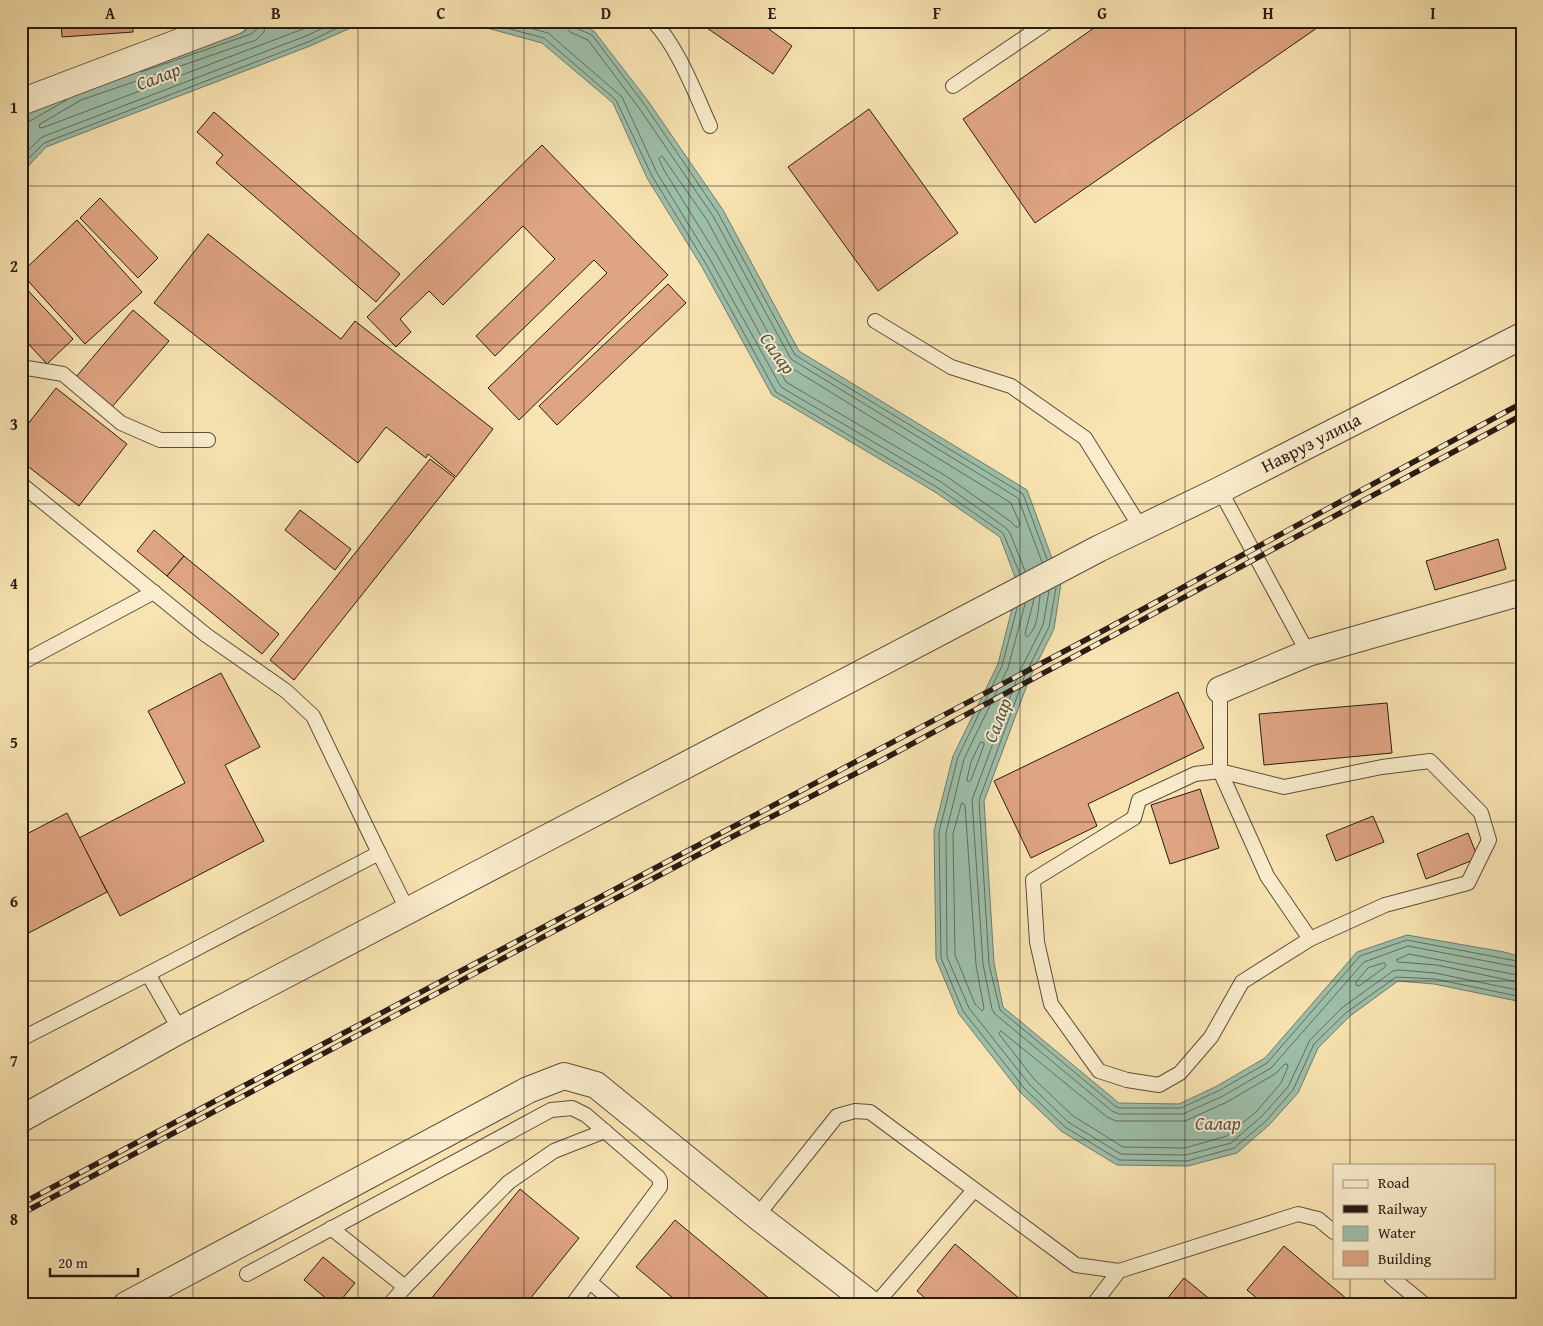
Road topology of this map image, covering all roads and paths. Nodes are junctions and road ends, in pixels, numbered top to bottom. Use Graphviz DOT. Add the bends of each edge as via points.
graph roads {
  1 [pos="235,21"];
  2 [pos="653,21"];
  3 [pos="1049,21"];
  4 [pos="953,86"];
  5 [pos="21,102"];
  6 [pos="710,126"];
  7 [pos="875,321"];
  8 [pos="1522,336"];
  9 [pos="21,367"];
  10 [pos="208,440"];
  11 [pos="21,484"];
  12 [pos="1220,490"];
  13 [pos="1141,528"];
  14 [pos="154,592"];
  15 [pos="1522,592"];
  16 [pos="1308,653"];
  17 [pos="21,663"];
  18 [pos="1220,690"];
  19 [pos="1220,771"];
  20 [pos="379,854"];
  21 [pos="408,911"];
  22 [pos="1310,940"];
  23 [pos="148,974"];
  24 [pos="180,1030"];
  25 [pos="21,1039"];
  26 [pos="21,1119"];
  27 [pos="605,1131"];
  28 [pos="974,1190"];
  29 [pos="758,1216"];
  30 [pos="332,1228"];
  31 [pos="1333,1231"];
  32 [pos="1120,1271"];
  33 [pos="246,1274"];
  34 [pos="1392,1278"];
  35 [pos="590,1282"];
  36 [pos="405,1287"];
  37 [pos="145,1301"];
  38 [pos="388,1305"];
  39 [pos="572,1305"];
  40 [pos="617,1305"];
  41 [pos="873,1305"];
  42 [pos="1093,1305"];
  43 [pos="1425,1305"];
  1 -- 5 [label="street"];
  2 -- 6 [label="lane" via="687,74"];
  3 -- 4 [label="lane"];
  7 -- 13 [label="lane" via="951,366 1011,386 1085,438"];
  8 -- 12 [label="street, Навруз улица"];
  9 -- 10 [label="lane" via="63,374 121,423 160,440"];
  11 -- 14 [label="lane"];
  12 -- 13 [label="street, Навруз улица"];
  12 -- 16 [label="lane"];
  13 -- 21 [label="street, Навруз улица"];
  14 -- 17 [label="lane"];
  14 -- 20 [label="lane" via="206,635 286,691 313,716"];
  15 -- 16 [label="street"];
  16 -- 18 [label="street"];
  18 -- 19 [label="lane"];
  19 -- 22 [label="lane" via="1266,876"];
  19 -- 22 [label="lane" via="1284,787 1382,767 1430,761 1481,813 1490,840 1468,884 1385,905"];
  19 -- 22 [label="lane" via="1195,774 1139,800 1134,818 1032,880 1037,942 1051,1004 1099,1071 1127,1080 1160,1085 1180,1073 1211,1037 1242,982"];
  20 -- 21 [label="lane"];
  20 -- 23 [label="lane"];
  21 -- 24 [label="street, Навруз улица"];
  23 -- 24 [label="lane"];
  23 -- 25 [label="lane"];
  24 -- 26 [label="street, Навруз улица"];
  27 -- 30 [label="lane" via="572,1108 552,1110"];
  27 -- 35 [label="lane" via="658,1177 660,1187"];
  27 -- 36 [label="lane" via="554,1151 509,1182"];
  28 -- 29 [label="lane" via="870,1112 855,1111 838,1116"];
  28 -- 32 [label="lane" via="1076,1265"];
  28 -- 41 [label="lane"];
  29 -- 37 [label="street" via="596,1085 564,1076 528,1090"];
  29 -- 41 [label="street"];
  30 -- 33 [label="lane"];
  30 -- 36 [label="lane"];
  31 -- 32 [label="lane" via="1318,1219 1298,1214"];
  32 -- 42 [label="lane"];
  34 -- 43 [label="lane"];
  35 -- 39 [label="lane"];
  35 -- 40 [label="lane"];
  36 -- 38 [label="lane"];
}
